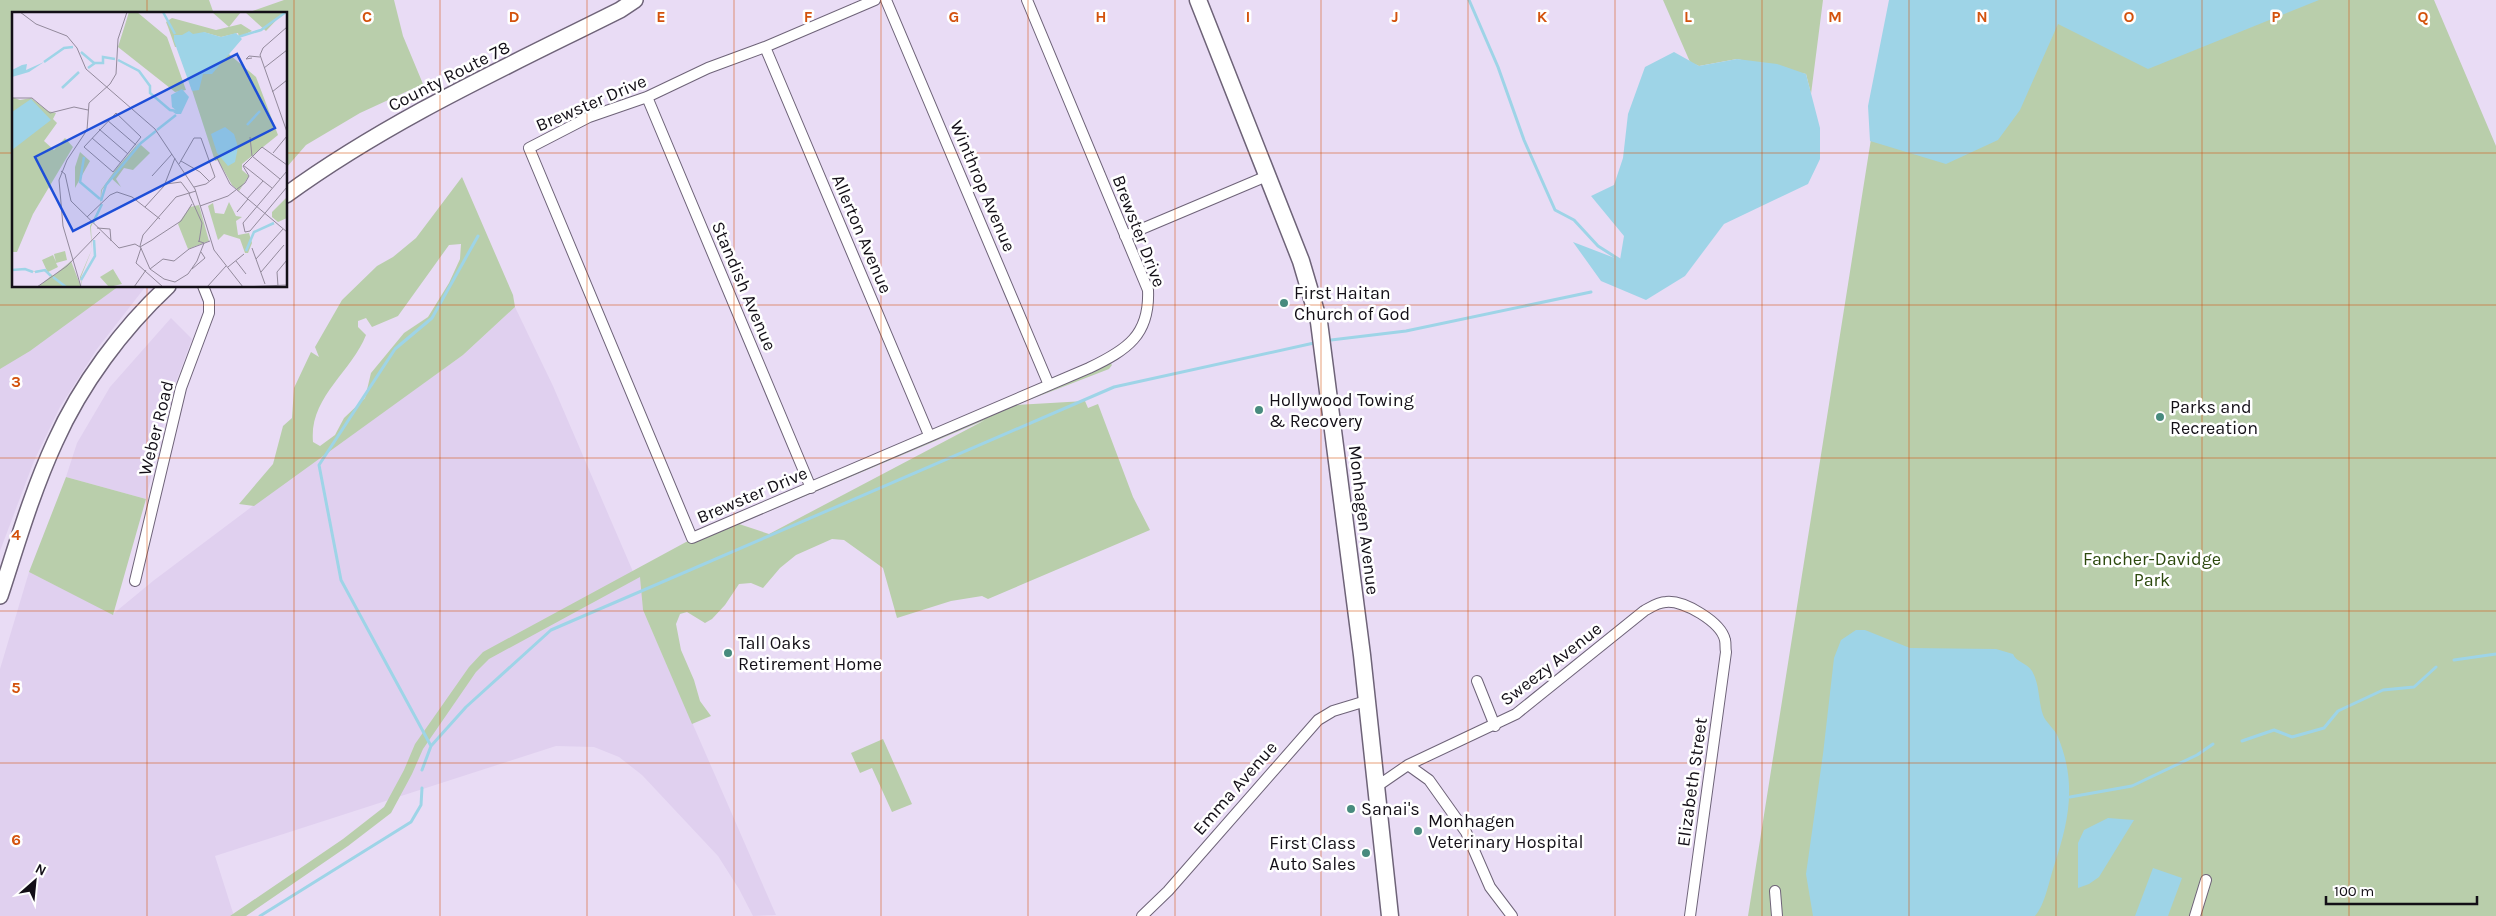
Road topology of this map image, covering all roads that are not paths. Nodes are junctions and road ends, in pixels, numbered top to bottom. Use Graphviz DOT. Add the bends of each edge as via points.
graph roads {
  1 [pos="635,0"];
  2 [pos="875,0"];
  3 [pos="886,0"];
  4 [pos="1027,0"];
  5 [pos="1198,0"];
  6 [pos="765,47"];
  7 [pos="647,98"];
  8 [pos="1267,176"];
  9 [pos="288,194"];
  10 [pos="1125,236"];
  11 [pos="166,288"];
  12 [pos="204,288"];
  13 [pos="1048,385"];
  14 [pos="929,435"];
  15 [pos="811,488"];
  16 [pos="135,581"];
  17 [pos="0,596"];
  18 [pos="1726,652"];
  19 [pos="1476,680"];
  20 [pos="1366,702"];
  21 [pos="1495,726"];
  22 [pos="1408,765"];
  23 [pos="1376,787"];
  24 [pos="2206,880"];
  25 [pos="1775,891"];
  26 [pos="1142,916"];
  27 [pos="1390,916"];
  28 [pos="1512,916"];
  29 [pos="1690,916"];
  30 [pos="1777,916"];
  31 [pos="2195,916"];
  1 -- 9 [label="street, County Route 78" via="424,108 378,134"];
  2 -- 6 [label="street, Brewster Drive"];
  3 -- 13 [label="street, Winthrop Avenue"];
  4 -- 10 [label="street, Brewster Drive"];
  5 -- 8 [label="main road, Monhagen Avenue"];
  6 -- 7 [label="street, Brewster Drive" via="708,68"];
  6 -- 14 [label="street, Allerton Avenue"];
  7 -- 15 [label="street, Standish Avenue"];
  7 -- 15 [label="street, Brewster Drive" via="589,117 529,148 604,331 692,538"];
  8 -- 10 [label="street"];
  8 -- 20 [label="main road, Monhagen Avenue" via="1301,261 1319,322"];
  10 -- 13 [label="street, Brewster Drive" via="1148,290 1149,308 1140,332 1112,357"];
  11 -- 17 [label="street" via="120,339 86,386 55,441 31,501"];
  12 -- 16 [label="street, Weber Road" via="210,301 209,313 181,388"];
  13 -- 14 [label="street, Brewster Drive"];
  14 -- 15 [label="street, Brewster Drive"];
  18 -- 21 [label="street, Sweezy Avenue" via="1725,638 1709,618 1688,606 1668,601 1658,603 1516,714"];
  18 -- 29 [label="street, Elizabeth Street"];
  19 -- 21 [label="street"];
  20 -- 23 [label="main road, Monhagen Avenue"];
  20 -- 26 [label="street, Emma Avenue" via="1333,711 1318,720 1168,891"];
  21 -- 22 [label="street, Sweezy Avenue"];
  22 -- 23 [label="street, Sweezy Avenue"];
  22 -- 28 [label="street" via="1429,780 1466,832 1490,887"];
  23 -- 27 [label="main road, Monhagen Avenue"];
  24 -- 31 [label="street"];
  25 -- 30 [label="street"];
}
